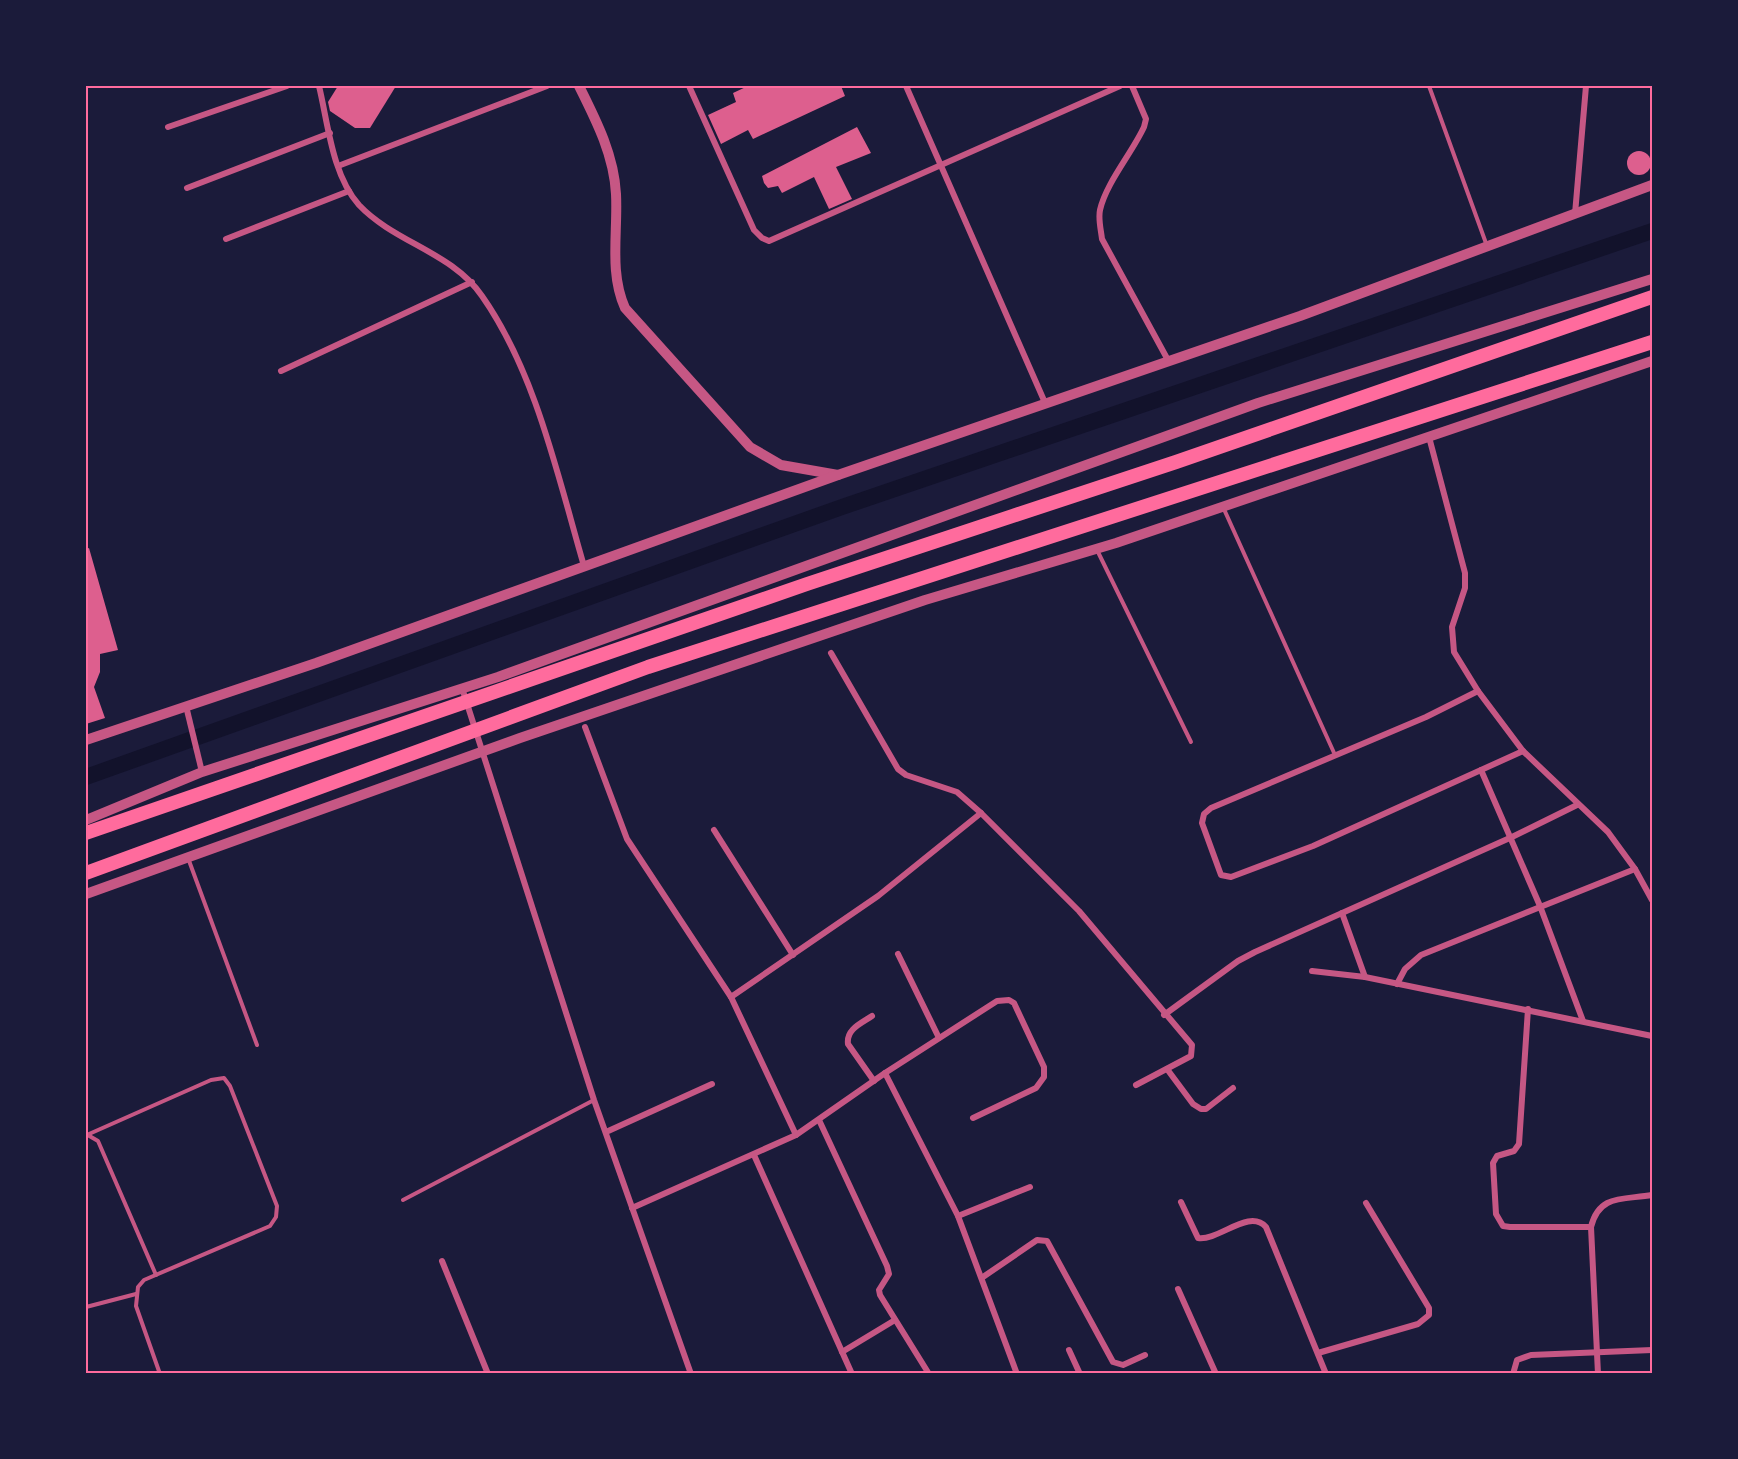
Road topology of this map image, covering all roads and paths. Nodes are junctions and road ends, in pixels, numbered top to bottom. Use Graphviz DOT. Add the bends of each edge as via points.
graph roads {
  1 [pos="287,86"];
  2 [pos="319,86"];
  3 [pos="547,86"];
  4 [pos="579,86"];
  5 [pos="689,86"];
  6 [pos="906,86"];
  7 [pos="1120,86"];
  8 [pos="1132,86"];
  9 [pos="1429,86"];
  10 [pos="1586,86"];
  11 [pos="168,127"];
  12 [pos="330,133"];
  13 [pos="940,164"];
  14 [pos="338,165"];
  15 [pos="1653,185"];
  16 [pos="187,188"];
  17 [pos="349,191"];
  18 [pos="1575,215"];
  19 [pos="226,239"];
  20 [pos="1487,247"];
  21 [pos="1653,279"];
  22 [pos="472,282"];
  23 [pos="1653,297"];
  24 [pos="1653,342"];
  25 [pos="1169,362"];
  26 [pos="1653,362"];
  27 [pos="281,371"];
  28 [pos="1046,406"];
  29 [pos="1428,436"];
  30 [pos="838,475"];
  31 [pos="1222,506"];
  32 [pos="1096,549"];
  33 [pos="584,566"];
  34 [pos="831,653"];
  35 [pos="462,688"];
  36 [pos="1478,691"];
  37 [pos="186,705"];
  38 [pos="585,727"];
  39 [pos="86,740"];
  40 [pos="1191,742"];
  41 [pos="1523,751"];
  42 [pos="482,753"];
  43 [pos="1335,755"];
  44 [pos="201,767"];
  45 [pos="1481,770"];
  46 [pos="1577,805"];
  47 [pos="981,813"];
  48 [pos="86,820"];
  49 [pos="714,830"];
  50 [pos="86,833"];
  51 [pos="1512,837"];
  52 [pos="188,857"];
  53 [pos="1635,869"];
  54 [pos="86,873"];
  55 [pos="86,894"];
  56 [pos="1653,900"];
  57 [pos="1540,906"];
  58 [pos="1342,913"];
  59 [pos="898,954"];
  60 [pos="793,955"];
  61 [pos="1312,971"];
  62 [pos="1365,977"];
  63 [pos="1397,984"];
  64 [pos="731,997"];
  65 [pos="1528,1009"];
  66 [pos="1164,1015"];
  67 [pos="872,1016"];
  68 [pos="1583,1021"];
  69 [pos="1653,1036"];
  70 [pos="939,1038"];
  71 [pos="257,1045"];
  72 [pos="1167,1069"];
  73 [pos="885,1073"];
  74 [pos="874,1081"];
  75 [pos="712,1084"];
  76 [pos="1136,1085"];
  77 [pos="1233,1088"];
  78 [pos="594,1100"];
  79 [pos="973,1118"];
  80 [pos="819,1120"];
  81 [pos="606,1132"];
  82 [pos="87,1134"];
  83 [pos="796,1135"];
  84 [pos="754,1155"];
  85 [pos="1030,1187"];
  86 [pos="1653,1195"];
  87 [pos="403,1200"];
  88 [pos="1181,1202"];
  89 [pos="1366,1203"];
  90 [pos="632,1208"];
  91 [pos="958,1216"];
  92 [pos="1591,1227"];
  93 [pos="442,1261"];
  94 [pos="156,1275"];
  95 [pos="982,1277"];
  96 [pos="1178,1289"];
  97 [pos="136,1294"];
  98 [pos="86,1307"];
  99 [pos="895,1320"];
  100 [pos="1069,1350"];
  101 [pos="1653,1350"];
  102 [pos="842,1352"];
  103 [pos="1317,1353"];
  104 [pos="1597,1353"];
  105 [pos="1144,1355"];
  106 [pos="160,1374"];
  107 [pos="488,1374"];
  108 [pos="691,1374"];
  109 [pos="852,1374"];
  110 [pos="929,1374"];
  111 [pos="1017,1374"];
  112 [pos="1080,1374"];
  113 [pos="1216,1374"];
  114 [pos="1326,1374"];
  115 [pos="1513,1374"];
  116 [pos="1598,1374"];
  1 -- 11 [label="street"];
  2 -- 12 [label="street"];
  3 -- 14 [label="street"];
  4 -- 30 [label="street" via="612,165 616,277 625,308 750,447 781,465"];
  5 -- 13 [label="street" via="754,230 765,240 776,239"];
  6 -- 13 [label="street"];
  7 -- 13 [label="street"];
  8 -- 25 [label="street" via="1146,119 1106,195 1100,225 1102,238"];
  9 -- 20 [label="lane"];
  10 -- 18 [label="street"];
  12 -- 14 [label="street"];
  12 -- 16 [label="street"];
  13 -- 28 [label="street"];
  14 -- 17 [label="street"];
  15 -- 18 [label="street"];
  17 -- 19 [label="street"];
  17 -- 22 [label="street" via="377,219"];
  18 -- 20 [label="street"];
  20 -- 25 [label="street"];
  21 -- 35 [label="street" via="1258,403"];
  22 -- 27 [label="street"];
  22 -- 33 [label="street" via="508,340 540,416"];
  23 -- 50 [label="highway"];
  24 -- 54 [label="highway" via="648,667"];
  25 -- 28 [label="street"];
  26 -- 29 [label="street"];
  28 -- 30 [label="street"];
  29 -- 31 [label="street"];
  29 -- 36 [label="street" via="1465,573 1465,588 1451,640"];
  30 -- 33 [label="street"];
  31 -- 32 [label="street"];
  31 -- 43 [label="lane"];
  32 -- 40 [label="lane"];
  32 -- 42 [label="street" via="925,600"];
  33 -- 37 [label="street" via="316,663"];
  34 -- 47 [label="street" via="897,769 957,792"];
  35 -- 42 [label="street"];
  35 -- 44 [label="street"];
  36 -- 41 [label="street"];
  36 -- 43 [label="street"];
  37 -- 39 [label="street"];
  37 -- 44 [label="street"];
  38 -- 64 [label="street" via="627,839"];
  41 -- 45 [label="street"];
  41 -- 46 [label="street"];
  42 -- 52 [label="street"];
  42 -- 78 [label="street"];
  43 -- 45 [label="street" via="1204,814 1202,823 1221,875 1231,877 1313,846"];
  44 -- 48 [label="street"];
  45 -- 51 [label="street"];
  46 -- 51 [label="street"];
  46 -- 53 [label="street" via="1608,832"];
  47 -- 60 [label="street" via="878,896"];
  47 -- 66 [label="street" via="1079,911"];
  49 -- 60 [label="street"];
  51 -- 57 [label="street"];
  51 -- 58 [label="street"];
  52 -- 55 [label="street"];
  52 -- 71 [label="lane"];
  53 -- 56 [label="street"];
  53 -- 57 [label="street"];
  57 -- 63 [label="street" via="1421,955 1405,969"];
  57 -- 68 [label="street"];
  58 -- 62 [label="street"];
  58 -- 66 [label="street" via="1238,961"];
  59 -- 70 [label="street"];
  60 -- 64 [label="street"];
  61 -- 62 [label="street"];
  62 -- 63 [label="street"];
  63 -- 65 [label="street"];
  64 -- 83 [label="street"];
  65 -- 68 [label="street"];
  65 -- 92 [label="street" via="1519,1144 1493,1162 1496,1214 1503,1226 1510,1227"];
  66 -- 72 [label="street" via="1191,1045 1193,1053"];
  67 -- 74 [label="street" via="852,1030 847,1039"];
  68 -- 69 [label="street"];
  70 -- 73 [label="street"];
  70 -- 79 [label="street" via="997,1001 1009,1000 1044,1067 1044,1077 1036,1088"];
  72 -- 76 [label="street"];
  72 -- 77 [label="street" via="1201,1109"];
  73 -- 74 [label="street"];
  73 -- 91 [label="street"];
  74 -- 80 [label="street"];
  75 -- 81 [label="street"];
  78 -- 81 [label="street"];
  78 -- 87 [label="lane"];
  80 -- 83 [label="street"];
  80 -- 99 [label="street" via="887,1266 889,1274 879,1292"];
  81 -- 90 [label="street"];
  82 -- 94 [label="lane" via="98,1141"];
  82 -- 94 [label="lane" via="217,1077 224,1078 230,1086 276,1199 276,1217 270,1226"];
  83 -- 84 [label="street"];
  84 -- 90 [label="street"];
  84 -- 102 [label="street"];
  85 -- 91 [label="street"];
  86 -- 92 [label="street" via="1604,1203 1595,1212"];
  88 -- 103 [label="street" via="1198,1238 1252,1221 1262,1222"];
  89 -- 103 [label="street" via="1429,1308 1429,1316 1418,1324"];
  90 -- 108 [label="street"];
  91 -- 95 [label="street"];
  92 -- 104 [label="street"];
  93 -- 107 [label="street"];
  94 -- 97 [label="lane" via="144,1280"];
  95 -- 105 [label="street" via="1037,1240 1047,1241 1113,1362 1123,1365"];
  95 -- 111 [label="street"];
  96 -- 113 [label="street"];
  97 -- 98 [label="lane"];
  97 -- 106 [label="lane" via="139,1318"];
  99 -- 102 [label="street"];
  99 -- 110 [label="street"];
  100 -- 112 [label="street"];
  101 -- 104 [label="street"];
  102 -- 109 [label="street"];
  103 -- 114 [label="street"];
  104 -- 115 [label="street" via="1531,1355 1517,1360"];
  104 -- 116 [label="street"];
}
